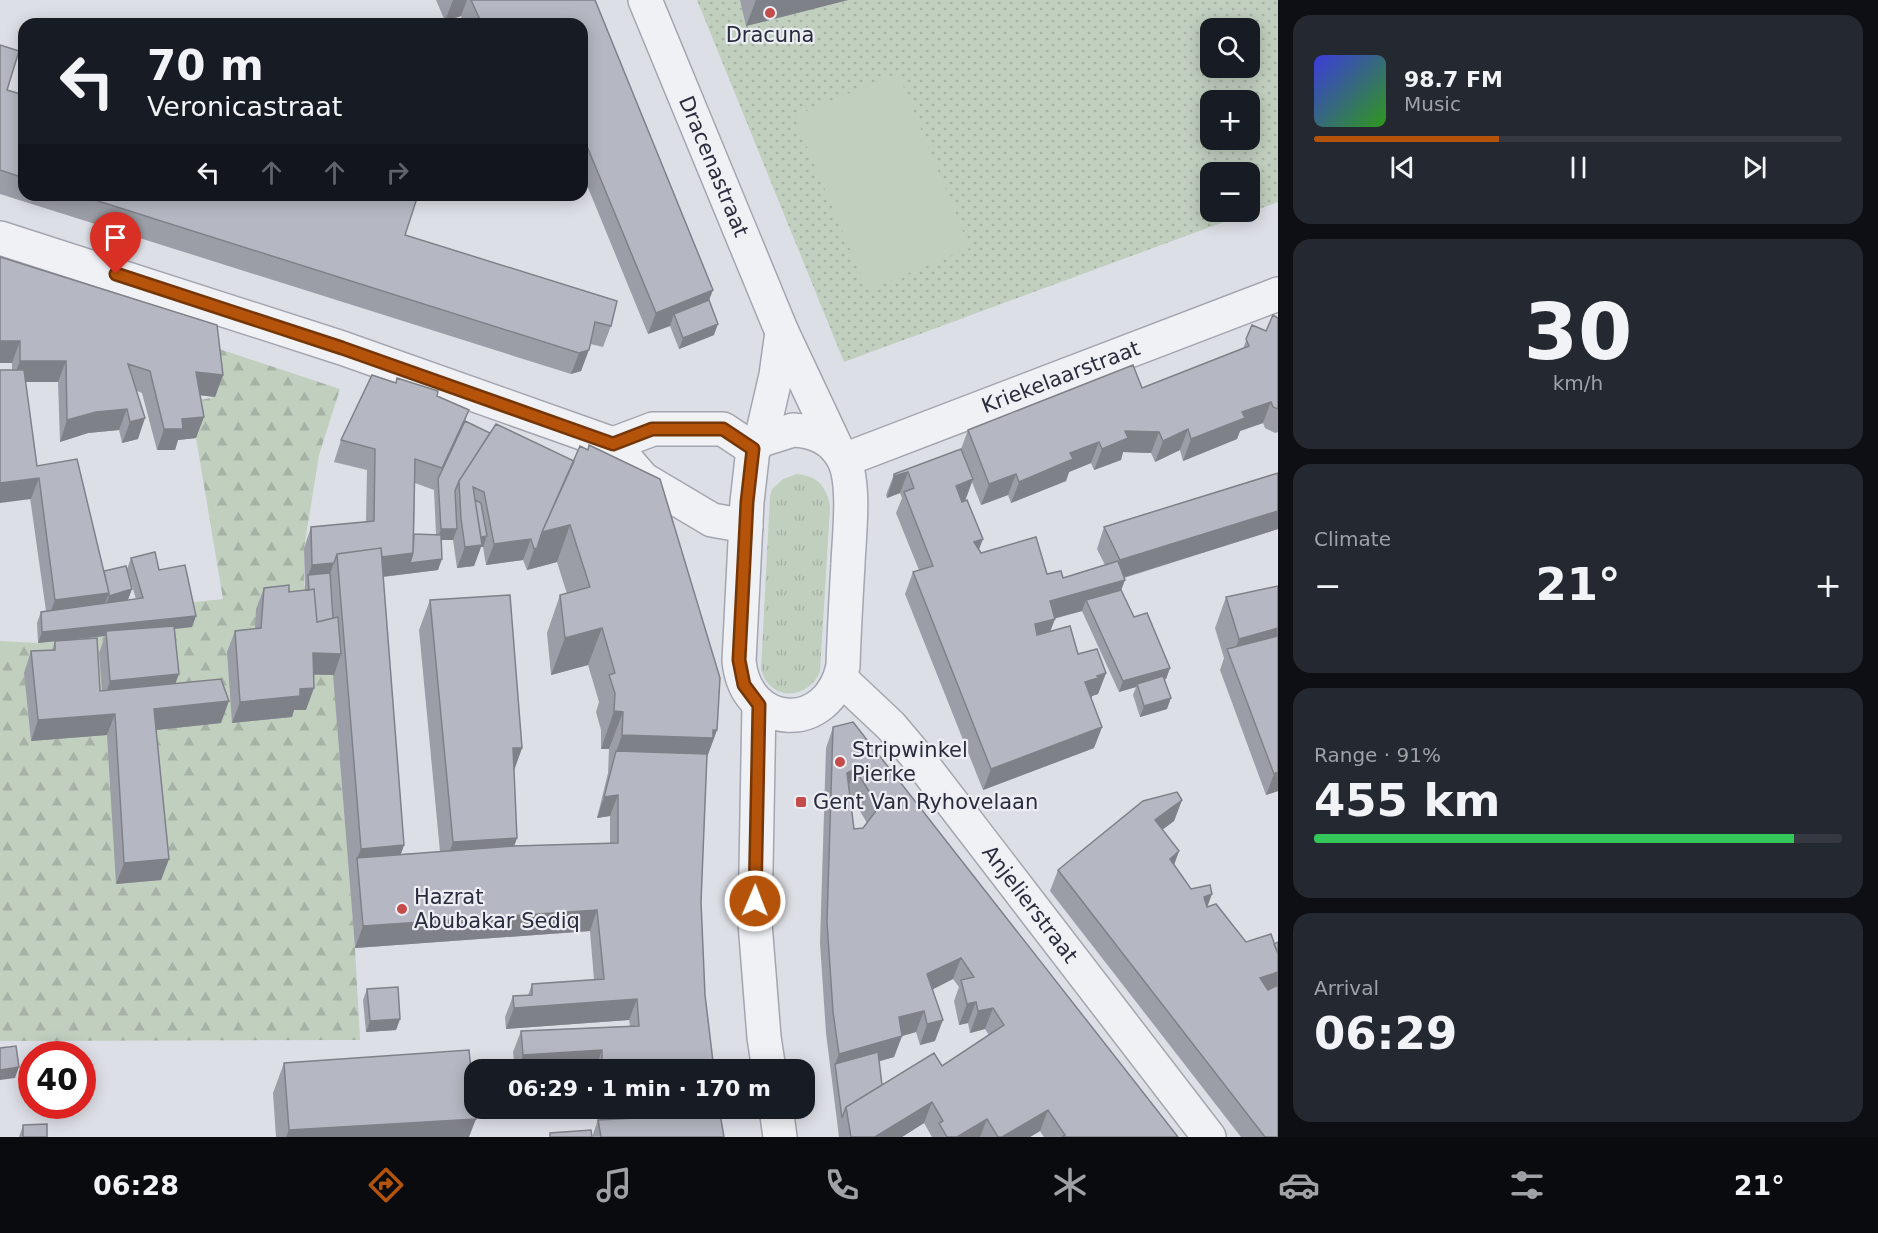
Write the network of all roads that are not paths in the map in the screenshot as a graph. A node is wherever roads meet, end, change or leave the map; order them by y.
1 (645, 0) edge
2 (0, 238) edge
3 (1278, 294) edge
4 (782, 332) junction
5 (613, 444) junction
6 (757, 444) junction
7 (841, 455) junction
8 (746, 526) junction
9 (840, 678) junction
10 (759, 705) junction
11 (767, 1059) edge
12 (778, 1119) edge
13 (780, 1137) edge
14 (1209, 1137) edge

1 - 4 street, Dracenastraat
2 - 5 street
3 - 7 street, Kriekelaarstraat
4 - 6 street
4 - 7 street, Dracenastraat
5 - 6 street
5 - 8 street
6 - 7 street
6 - 8 street
7 - 9 street, Dracenastraat
8 - 10 street
9 - 10 street
9 - 14 street, Anjelierstraat
10 - 11 street
12 - 13 street

